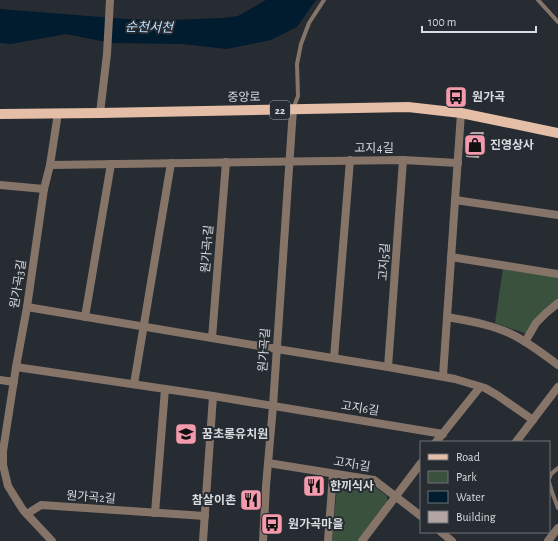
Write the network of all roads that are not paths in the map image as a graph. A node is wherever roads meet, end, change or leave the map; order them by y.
1 (110, 0) edge
2 (324, 0) edge
3 (538, 0) edge
4 (558, 22) edge
5 (293, 109) junction
6 (58, 113) junction
7 (100, 113) junction
8 (461, 113) junction
9 (0, 114) edge
10 (558, 132) edge
11 (350, 160) junction
12 (403, 160) junction
13 (289, 161) junction
14 (226, 162) junction
15 (171, 163) junction
16 (458, 163) junction
17 (111, 164) junction
18 (50, 165) junction
19 (0, 184) edge
20 (44, 189) junction
21 (455, 200) junction
22 (558, 215) edge
23 (451, 257) junction
24 (558, 274) edge
25 (558, 304) edge
26 (27, 307) junction
27 (85, 317) junction
28 (447, 317) junction
29 (143, 326) junction
30 (212, 338) junction
31 (525, 342) junction
32 (276, 349) junction
33 (334, 358) junction
34 (558, 365) edge
35 (388, 366) junction
36 (16, 367) junction
37 (443, 376) junction
38 (0, 380) edge
39 (14, 382) junction
40 (134, 384) junction
41 (480, 387) junction
42 (166, 388) junction
43 (558, 388) edge
44 (213, 396) junction
45 (273, 406) junction
46 (533, 420) junction
47 (443, 434) junction
48 (437, 441) edge
49 (517, 441) edge
50 (268, 463) junction
51 (420, 464) edge
52 (558, 468) edge
53 (333, 474) junction
54 (550, 476) edge
55 (550, 485) edge
56 (396, 496) junction
57 (558, 508) edge
58 (27, 514) junction
59 (156, 514) junction
60 (420, 515) edge
61 (205, 516) junction
62 (558, 528) edge
63 (444, 535) edge
64 (51, 541) edge
65 (203, 541) edge
66 (263, 541) edge
67 (328, 541) edge
68 (362, 541) edge
69 (452, 541) edge
70 (548, 541) edge

1 - 7 street
2 - 5 lane
3 - 4 lane
5 - 7 main road, 중앙로 / 22
5 - 8 main road, 중앙로 / 22
5 - 13 street, 원가곡길
6 - 7 main road, 중앙로 / 22
6 - 9 main road, 중앙로 / 22
6 - 18 street, 원가곡3길
8 - 10 main road, 중앙로 / 22
8 - 16 street
11 - 12 street, 고지4길
11 - 13 street, 고지4길
11 - 33 street
12 - 16 street, 고지4길
12 - 35 street, 고지5길
13 - 14 street
13 - 32 street, 원가곡길
14 - 15 street
14 - 30 street, 원가곡1길
15 - 17 street
15 - 29 street
16 - 21 street
17 - 18 street
17 - 27 street
18 - 20 street, 원가곡3길
19 - 20 street
20 - 26 street, 원가곡3길
21 - 22 street
21 - 23 street
23 - 24 street
23 - 28 street
25 - 31 street
26 - 27 street
26 - 36 street, 원가곡3길
27 - 29 street
28 - 31 street
28 - 37 street
29 - 30 street
29 - 40 street
30 - 32 street
31 - 34 street
32 - 33 street
32 - 45 street, 원가곡길
33 - 35 street
35 - 37 street
36 - 39 street, 원가곡3길
36 - 40 street
37 - 41 street
38 - 39 street
39 - 58 street, 원가곡3길
40 - 42 street
41 - 46 street
41 - 47 street
42 - 44 street
42 - 59 street
43 - 46 street
44 - 45 street
44 - 61 street
45 - 47 street, 고지6길
45 - 50 street, 원가곡길
46 - 49 street
47 - 48 street
50 - 53 street, 고지1길
50 - 66 street, 원가곡길
51 - 56 street
52 - 54 lane
53 - 56 street, 고지1길
53 - 67 street
55 - 57 lane
56 - 60 street, 고지1길
56 - 68 street
58 - 59 street, 원가곡2길
58 - 64 street, 원가곡3길
59 - 61 street, 원가곡2길
61 - 65 street
62 - 70 street
63 - 69 street

